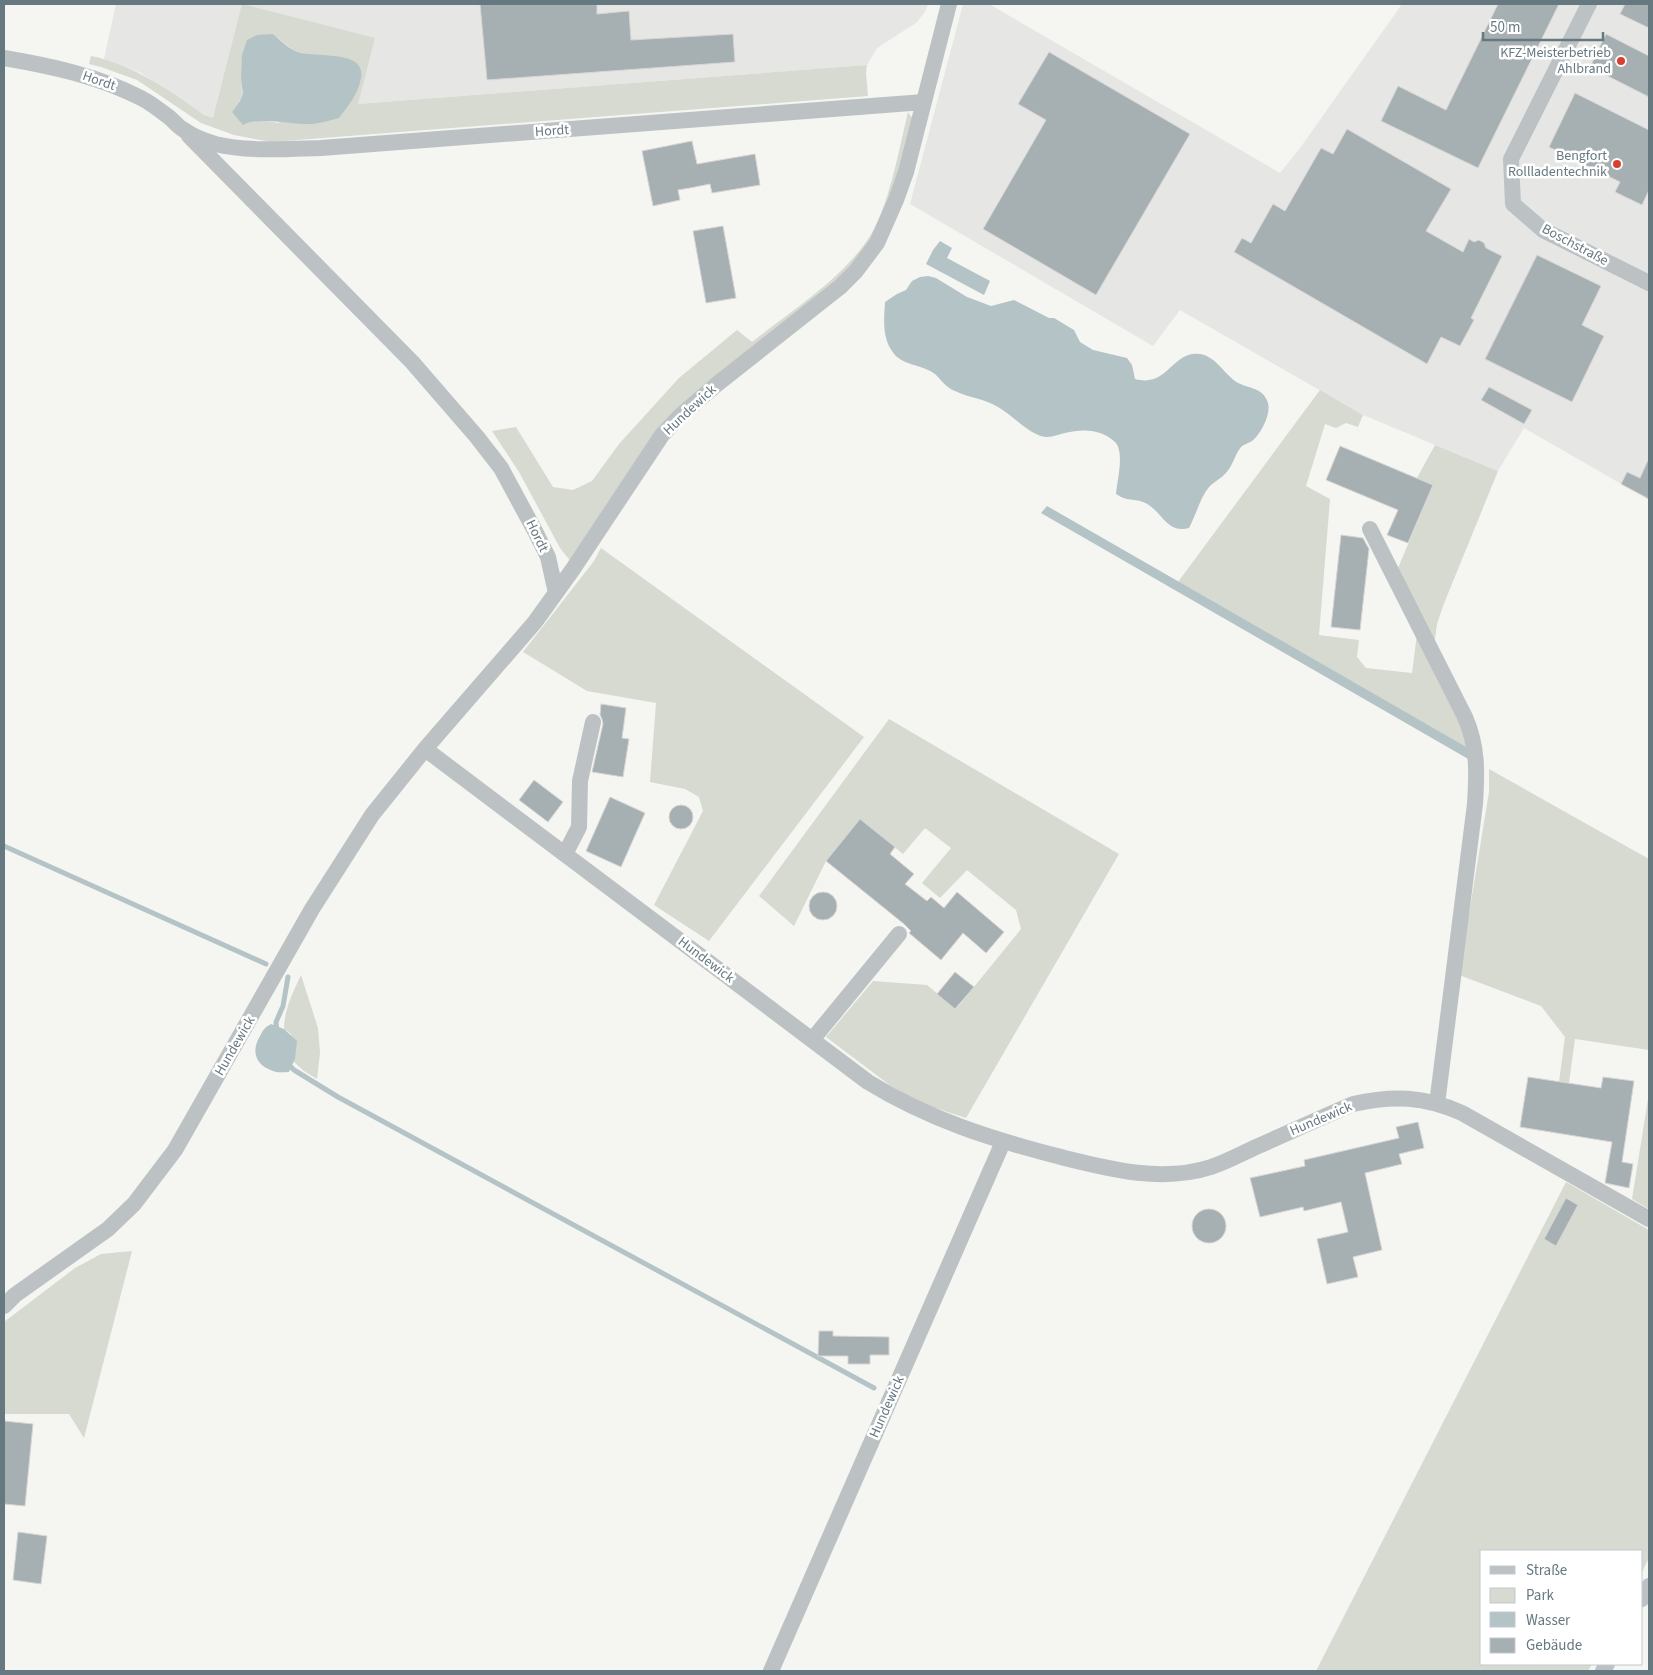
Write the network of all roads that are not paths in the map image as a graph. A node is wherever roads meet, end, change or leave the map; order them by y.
1 (949, 4) edge
2 (1589, 4) edge
3 (4, 58) edge
4 (924, 102) junction
5 (183, 130) junction
6 (1649, 283) edge
7 (1370, 529) dead end
8 (556, 593) junction
9 (593, 722) dead end
10 (426, 749) junction
11 (565, 854) junction
12 (899, 934) dead end
13 (812, 1040) junction
14 (1437, 1104) junction
15 (1003, 1142) junction
16 (1649, 1219) edge
17 (4, 1306) edge
18 (1649, 1586) edge
19 (1643, 1598) edge
20 (771, 1671) edge

1 - 4 street, Hundewick
2 - 6 street, Boschstraße
3 - 5 street, Hordt
4 - 5 street, Hordt
4 - 8 street, Hundewick
5 - 8 street, Hordt
7 - 14 street
8 - 10 street, Hundewick
9 - 11 street
10 - 11 street, Hundewick
10 - 17 street, Hundewick
11 - 13 street, Hundewick
12 - 13 street
13 - 15 street, Hundewick
14 - 15 street, Hundewick
14 - 16 street, Hundewick
15 - 20 street, Hundewick
18 - 19 street

